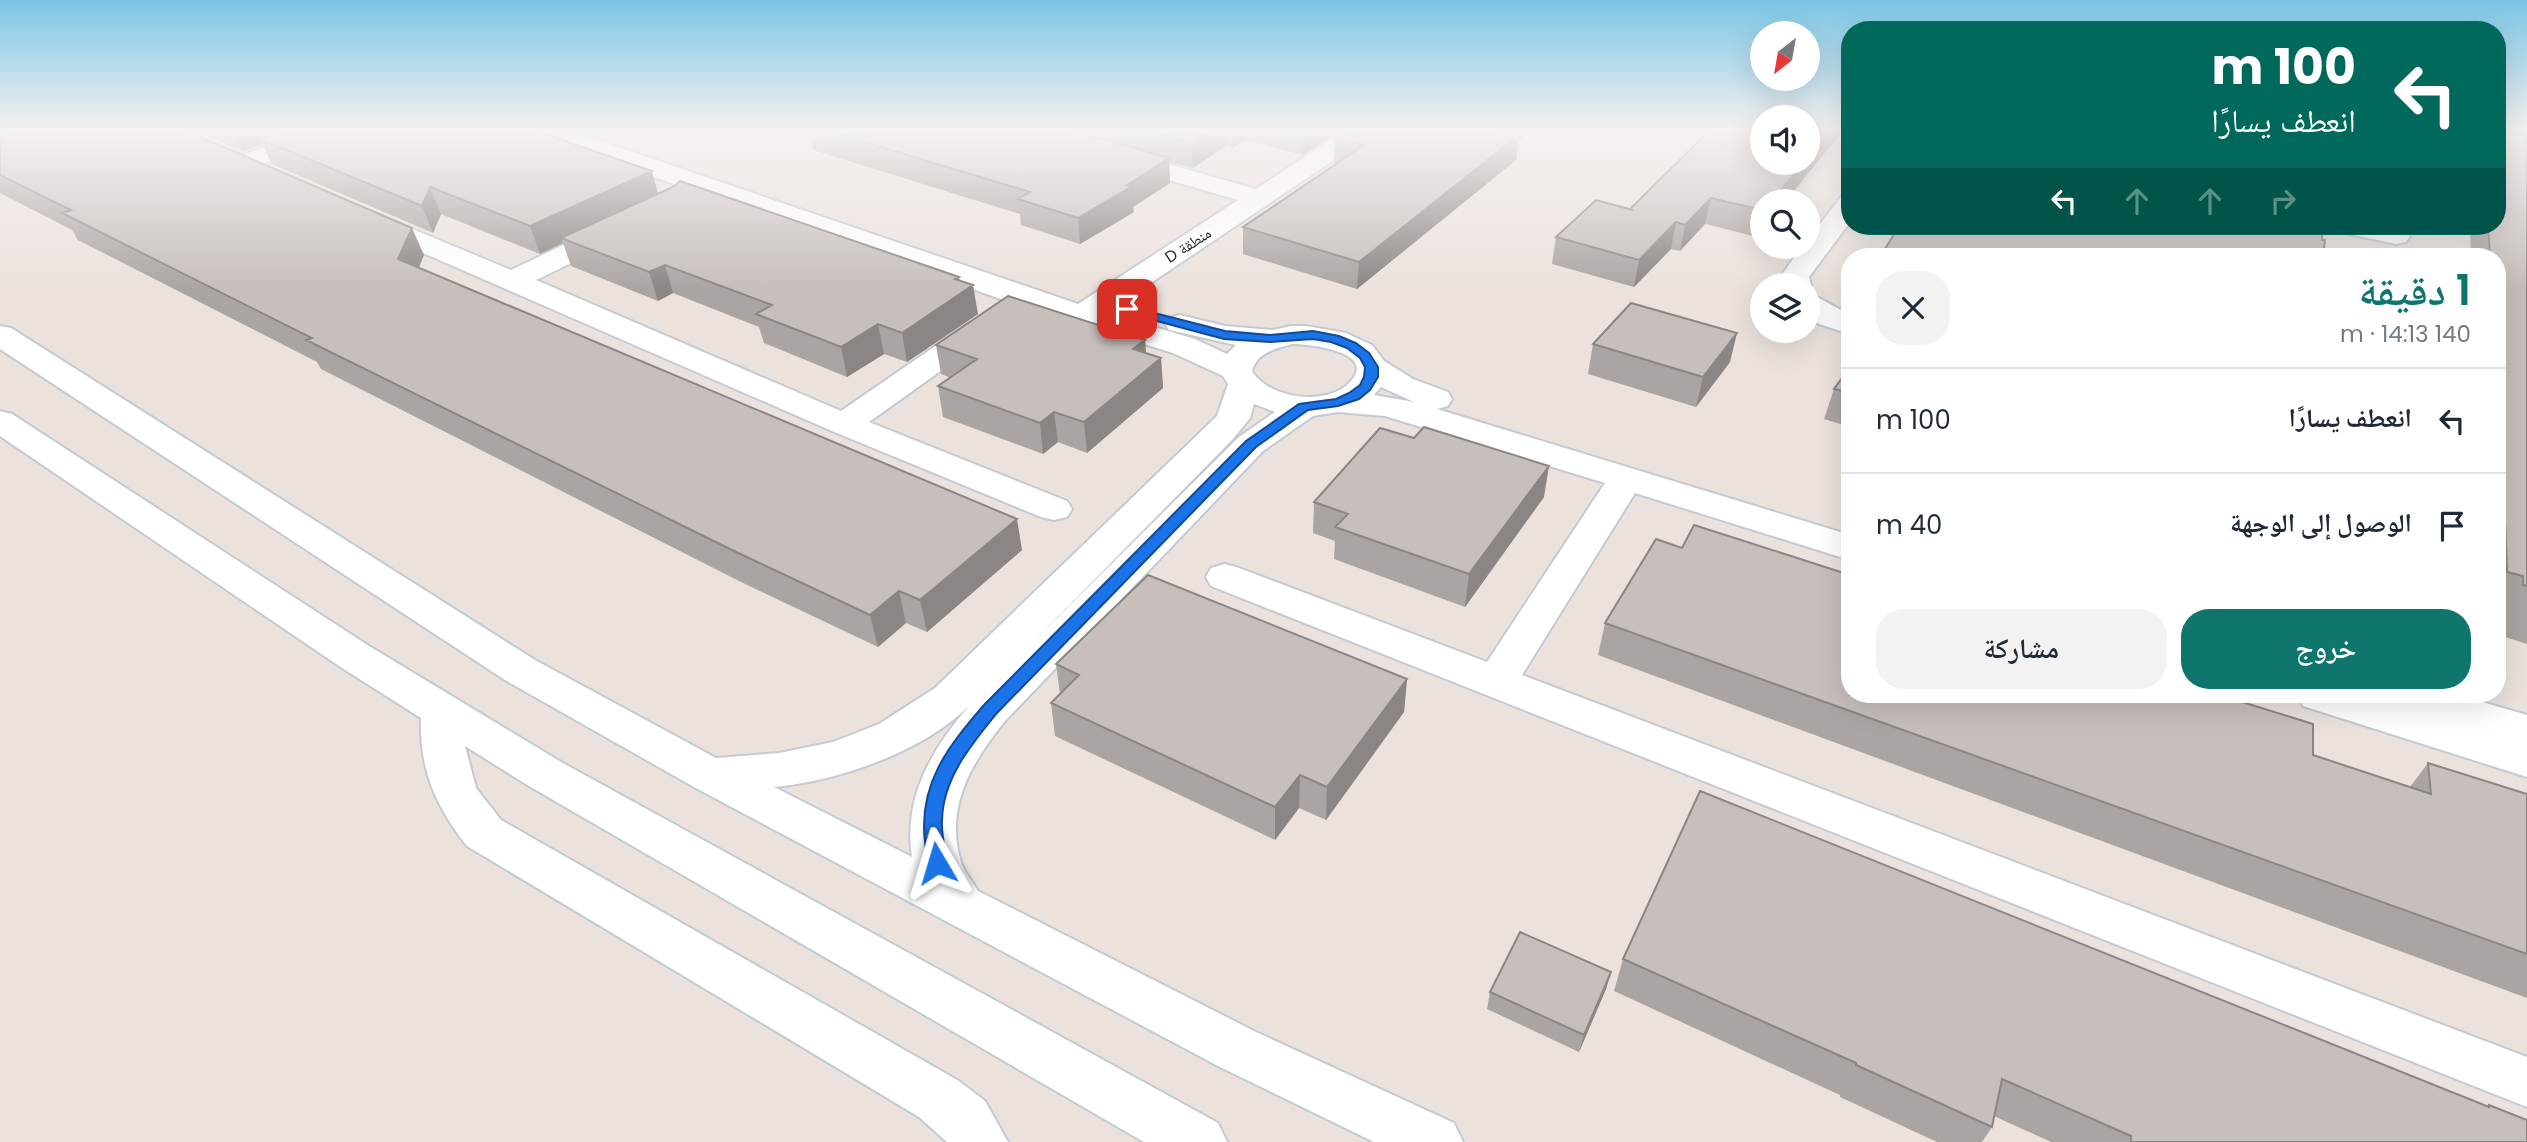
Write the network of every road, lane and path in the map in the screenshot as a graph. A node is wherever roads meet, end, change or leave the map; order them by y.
1 (697, 183) edge
2 (744, 183) edge
3 (1209, 183) edge
4 (1282, 183) edge
5 (1260, 198) junction
6 (345, 208) edge
7 (1841, 216) edge
8 (635, 222) edge
9 (1797, 273) edge
10 (511, 281) junction
11 (1025, 298) junction
12 (1092, 309) junction
13 (1820, 312) edge
14 (1841, 322) edge
15 (0, 335) edge
16 (1270, 339) junction
17 (1371, 367) junction
18 (1240, 378) junction
19 (1321, 405) junction
20 (0, 421) edge
21 (844, 424) junction
22 (1626, 479) junction
23 (1054, 509) dead end
24 (1841, 522) edge
25 (1841, 545) edge
26 (1225, 577) dead end
27 (1496, 682) junction
28 (2367, 703) edge
29 (2434, 703) edge
30 (443, 712) junction
31 (2527, 731) edge
32 (2527, 760) edge
33 (710, 775) junction
34 (960, 904) junction
35 (2527, 1082) edge
36 (979, 1142) edge
37 (1198, 1142) edge
38 (1434, 1142) edge

1 - 11 street
2 - 12 street
3 - 5 street
4 - 5 street, D منطقة
5 - 12 street, D منطقة
6 - 10 street
7 - 9 street
8 - 10 street
10 - 21 street
11 - 12 street
11 - 21 street
12 - 16 street
12 - 18 street
13 - 14 street
15 - 33 street
16 - 17 street
16 - 18 street
17 - 19 street
17 - 24 street
18 - 19 street
18 - 33 street
19 - 22 street
19 - 34 street
20 - 30 street
21 - 23 street
22 - 25 street
22 - 27 street
26 - 27 street
27 - 35 street
28 - 32 street
29 - 31 street
30 - 36 street
30 - 37 street
33 - 34 street
34 - 38 street

